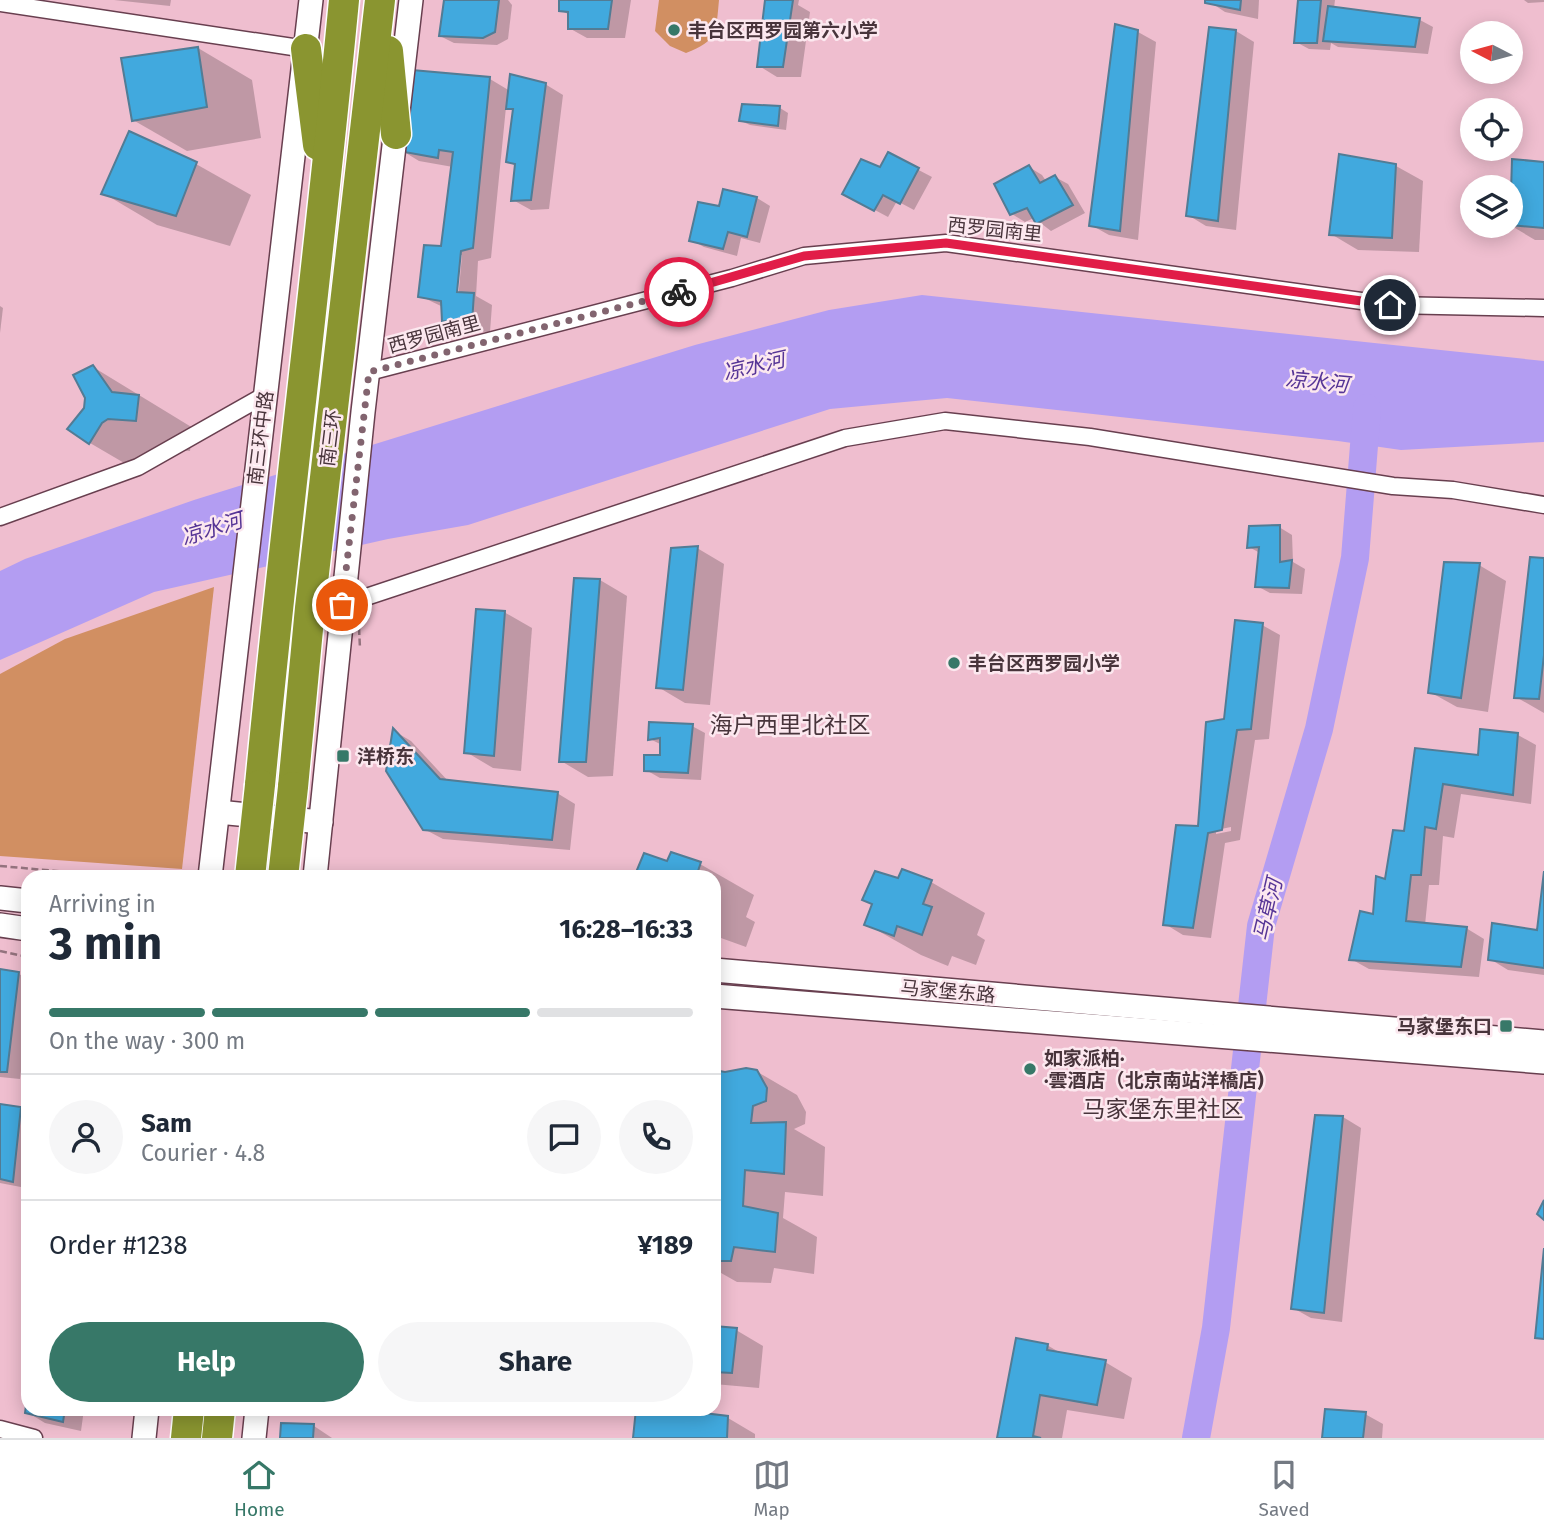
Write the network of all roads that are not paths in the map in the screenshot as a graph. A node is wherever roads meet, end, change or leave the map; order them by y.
1 (311, 0) edge
2 (344, 0) edge
3 (382, 0) edge
4 (411, 0) edge
5 (0, 2) edge
6 (306, 48) junction
7 (396, 134) junction
8 (325, 200) junction
9 (1544, 308) edge
10 (369, 372) junction
11 (265, 395) junction
12 (1544, 505) edge
13 (0, 517) edge
14 (342, 605) junction
15 (218, 812) junction
16 (321, 822) junction
17 (211, 870) edge
18 (251, 870) edge
19 (284, 870) edge
20 (316, 870) edge
21 (0, 898) edge
22 (21, 900) edge
23 (0, 925) edge
24 (21, 928) edge
25 (721, 972) edge
26 (721, 996) edge
27 (1176, 1021) junction
28 (1304, 1031) junction
29 (1544, 1042) edge
30 (1544, 1062) edge
31 (146, 1416) edge
32 (188, 1416) edge
33 (219, 1416) edge
34 (256, 1416) edge
35 (0, 1429) edge
36 (34, 1438) edge
37 (144, 1438) edge
38 (186, 1438) edge
39 (217, 1438) edge
40 (254, 1438) edge

1 - 6 street, 南三环中路
2 - 8 highway, 南三环
3 - 7 highway
3 - 19 highway, 南三环, bridge
4 - 7 street
5 - 6 street
6 - 8 highway
6 - 11 street, 南三环中路
7 - 10 street
8 - 18 highway, 南三环, bridge
9 - 10 street, 西罗园南里
10 - 14 street
11 - 13 street
11 - 15 street, 南三环中路
12 - 14 street
14 - 16 street
15 - 16 street
15 - 17 street, 南三环中路
16 - 20 street
21 - 22 street
23 - 24 street
25 - 27 street, 马家堡东路
26 - 27 street, 马家堡东路
27 - 28 street
28 - 29 street
28 - 30 street
31 - 37 street
32 - 38 highway
33 - 39 highway
34 - 40 street
35 - 36 street

